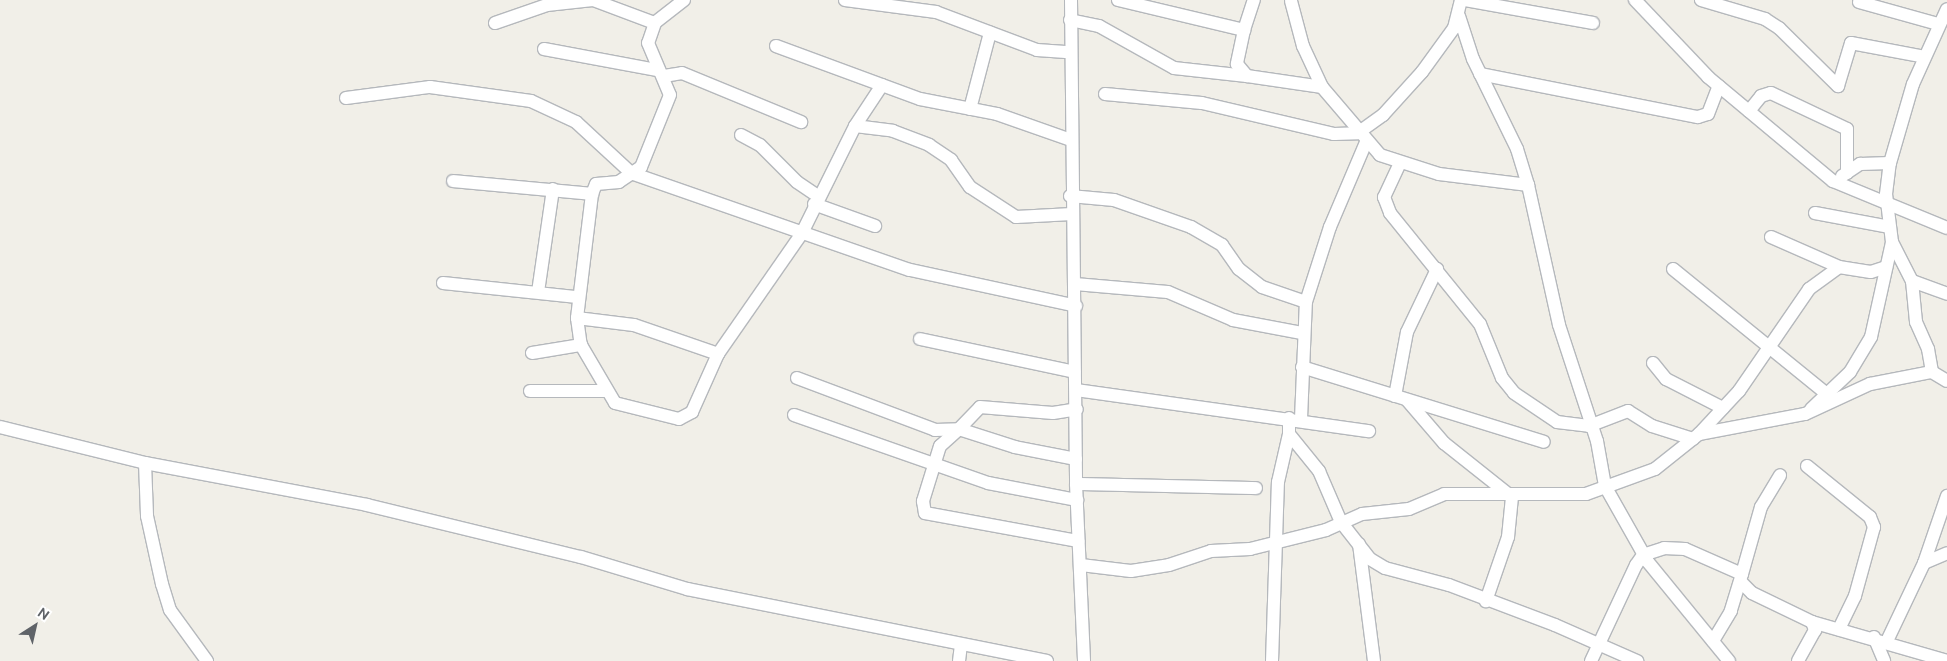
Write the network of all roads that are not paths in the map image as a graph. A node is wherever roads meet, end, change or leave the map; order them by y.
1 (684, 0) edge
2 (844, 0) edge
3 (1071, 0) edge
4 (1118, 0) edge
5 (1254, 0) edge
6 (1290, 0) edge
7 (1463, 0) edge
8 (1635, 0) edge
9 (1701, 0) edge
10 (1859, 2) dead end
11 (1947, 9) edge
12 (1459, 16) junction
13 (1070, 20) junction
14 (495, 23) dead end
15 (655, 23) junction
16 (1593, 23) dead end
17 (1938, 24) junction
18 (1244, 30) junction
19 (990, 33) junction
20 (776, 46) dead end
21 (544, 49) dead end
22 (1069, 52) junction
23 (1925, 58) junction
24 (660, 73) junction
25 (1480, 74) junction
26 (1247, 76) junction
27 (882, 85) junction
28 (1719, 86) junction
29 (1322, 87) junction
30 (1105, 94) dead end
31 (346, 98) dead end
32 (970, 109) junction
33 (1749, 111) junction
34 (802, 122) dead end
35 (855, 126) junction
36 (741, 135) dead end
37 (1362, 138) junction
38 (1071, 140) junction
39 (1400, 163) junction
40 (1890, 163) junction
41 (631, 173) junction
42 (1847, 173) junction
43 (453, 180) dead end
44 (1833, 181) junction
45 (1528, 185) junction
46 (553, 189) junction
47 (592, 194) junction
48 (1070, 196) junction
49 (816, 200) junction
50 (1888, 202) junction
51 (1815, 213) dead end
52 (1072, 214) junction
53 (875, 226) dead end
54 (1890, 227) junction
55 (1947, 228) edge
56 (802, 233) junction
57 (1771, 237) dead end
58 (1892, 242) junction
59 (1839, 267) junction
60 (1886, 267) junction
61 (1673, 268) dead end
62 (1437, 269) junction
63 (1912, 281) junction
64 (443, 283) dead end
65 (1075, 284) junction
66 (538, 292) junction
67 (1947, 294) edge
68 (577, 297) junction
69 (1306, 302) junction
70 (1076, 306) junction
71 (577, 318) junction
72 (1302, 333) junction
73 (920, 339) dead end
74 (581, 345) junction
75 (1769, 348) junction
76 (532, 353) dead end
77 (718, 354) junction
78 (1652, 363) dead end
79 (1302, 367) junction
80 (1075, 372) junction
81 (1932, 372) junction
82 (797, 378) dead end
83 (1947, 381) edge
84 (1076, 390) junction
85 (530, 391) dead end
86 (607, 391) junction
87 (1827, 394) junction
88 (1401, 398) junction
89 (1723, 408) junction
90 (1077, 409) junction
91 (1805, 414) junction
92 (794, 415) dead end
93 (1295, 418) junction
94 (1589, 426) junction
95 (0, 427) edge
96 (958, 429) junction
97 (1369, 431) dead end
98 (1289, 434) junction
99 (1696, 436) junction
100 (1544, 442) dead end
101 (1076, 458) junction
102 (145, 463) junction
103 (934, 463) junction
104 (1807, 466) dead end
105 (1780, 475) dead end
106 (1076, 484) junction
107 (1606, 486) junction
108 (1256, 488) dead end
109 (1947, 496) edge
110 (1512, 497) junction
111 (1077, 500) junction
112 (1341, 522) junction
113 (1078, 541) junction
114 (1275, 541) junction
115 (1359, 544) junction
116 (1947, 552) edge
117 (1643, 555) junction
118 (1924, 563) junction
119 (1081, 565) junction
120 (1742, 579) junction
121 (1486, 600) junction
122 (1812, 622) junction
123 (1839, 629) junction
124 (1874, 637) junction
125 (1713, 640) junction
126 (1887, 641) junction
127 (1596, 643) junction
128 (962, 645) junction
129 (207, 661) edge
130 (959, 661) edge
131 (1047, 661) edge
132 (1084, 661) edge
133 (1272, 661) edge
134 (1374, 661) edge
135 (1591, 661) edge
136 (1637, 661) edge
137 (1729, 661) edge
138 (1798, 661) edge
139 (1884, 661) edge
140 (1947, 661) edge

1 - 15 street
2 - 19 street
3 - 13 street
4 - 18 street
5 - 18 street
6 - 29 street
7 - 12 street
7 - 16 street
8 - 28 street
9 - 23 street
10 - 17 street
11 - 17 street
12 - 25 street
12 - 37 street
13 - 22 street
13 - 26 street
14 - 15 street
15 - 24 street
17 - 23 street
18 - 26 street
19 - 22 street
19 - 32 street
20 - 27 street
21 - 24 street
22 - 38 street
23 - 40 street
24 - 34 street
24 - 41 street
25 - 28 street
25 - 45 street
26 - 29 street
27 - 32 street
27 - 35 street
28 - 33 street
29 - 37 street
30 - 37 street
31 - 41 street
32 - 38 street
33 - 42 street
33 - 44 street
35 - 49 street
35 - 52 street
36 - 49 street
37 - 39 street
37 - 69 street
38 - 48 street
39 - 45 street
39 - 62 street
40 - 42 street
40 - 50 street
41 - 47 street
41 - 56 street
42 - 44 street
43 - 46 street
44 - 50 street
45 - 94 street
46 - 47 street
46 - 66 street
47 - 68 street
48 - 52 street
48 - 69 street
49 - 53 street
49 - 56 street
50 - 54 street
50 - 55 street
51 - 54 street
52 - 65 street
54 - 58 street
56 - 70 street
56 - 77 street
57 - 59 street
58 - 60 street
58 - 63 street
59 - 60 street
59 - 75 street
60 - 87 street
61 - 75 street
62 - 88 street
62 - 94 street
63 - 67 street
63 - 81 street
64 - 66 street
65 - 70 street
65 - 72 street
66 - 68 street
68 - 71 street
69 - 72 street
70 - 80 street
71 - 74 street
71 - 77 street
72 - 79 street
73 - 80 street
74 - 76 street
74 - 86 street
75 - 87 street
75 - 89 street
77 - 86 street
78 - 89 street
79 - 88 street
79 - 93 street
80 - 84 street
81 - 83 street
81 - 91 street
82 - 96 street
84 - 90 street
84 - 93 street
85 - 86 street
87 - 91 street
88 - 100 street
88 - 110 street
89 - 99 street
90 - 96 street
90 - 101 street
91 - 99 street
92 - 103 street
93 - 97 street
93 - 98 street
94 - 99 street
94 - 107 street
95 - 102 street
96 - 101 street
96 - 103 street
98 - 112 street
98 - 114 street
99 - 107 street
101 - 106 street
102 - 128 street
102 - 129 street
103 - 111 street
103 - 113 street
104 - 123 street
105 - 120 street
106 - 108 street
106 - 111 street
107 - 110 street
107 - 117 street
109 - 118 street
110 - 112 street
110 - 121 street
111 - 113 street
112 - 114 street
112 - 115 street
113 - 119 street
114 - 119 street
114 - 133 street
115 - 121 street
115 - 134 street
116 - 118 street
117 - 120 street
117 - 125 street
117 - 127 street
118 - 126 street
119 - 132 street
120 - 122 street
120 - 125 street
121 - 127 street
122 - 123 street
122 - 138 street
123 - 124 street
124 - 126 street
124 - 139 street
125 - 137 street
126 - 140 street
127 - 135 street
127 - 136 street
128 - 130 street
128 - 131 street

